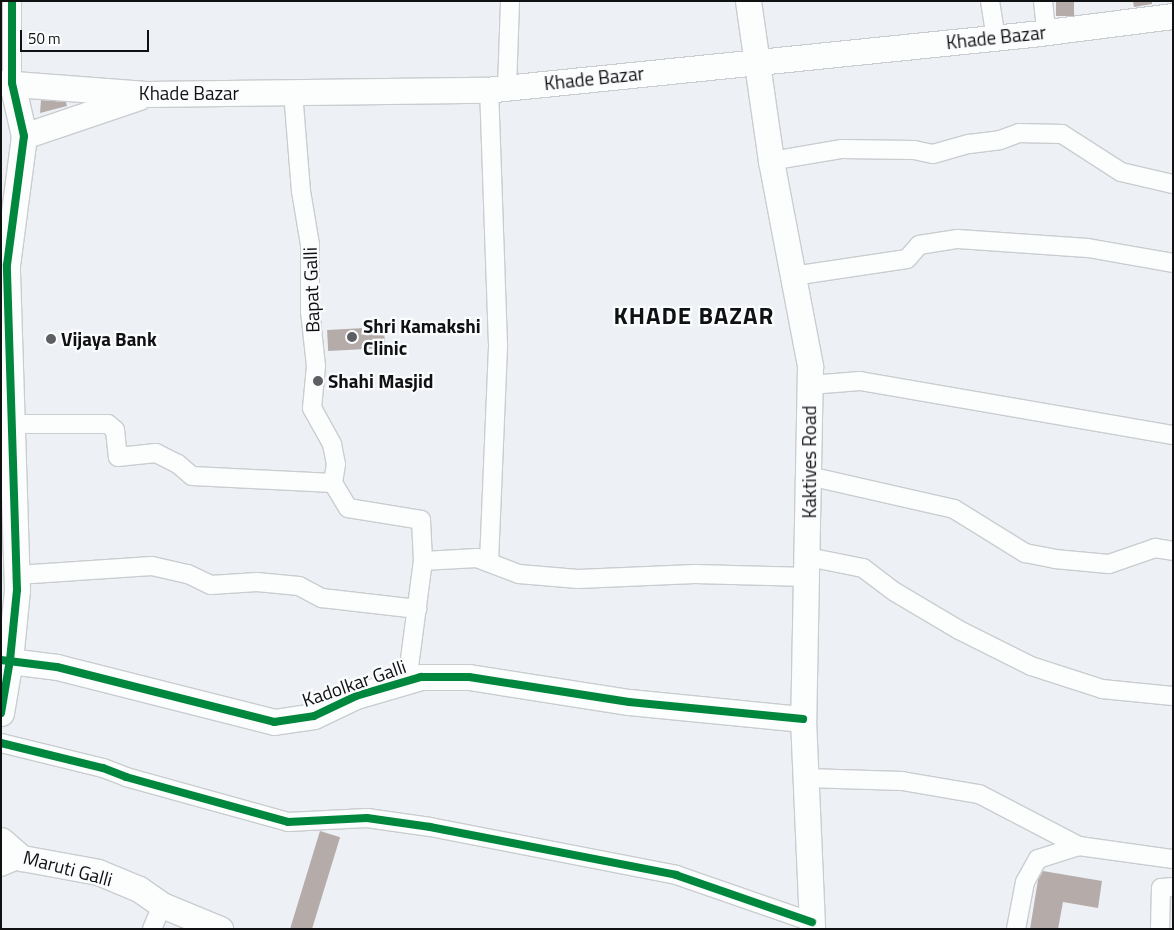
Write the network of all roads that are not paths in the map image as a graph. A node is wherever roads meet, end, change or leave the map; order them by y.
1 (12, 1) edge
2 (510, 1) edge
3 (748, 1) edge
4 (990, 1) edge
5 (1043, 1) edge
6 (1173, 16) edge
7 (1046, 32) junction
8 (996, 37) junction
9 (758, 60) junction
10 (7, 83) edge
11 (498, 89) junction
12 (293, 92) junction
13 (146, 94) junction
14 (24, 136) junction
15 (771, 161) junction
16 (1173, 184) edge
17 (1173, 263) edge
18 (793, 276) junction
19 (810, 385) junction
20 (6, 388) edge
21 (12, 424) junction
22 (1173, 435) edge
23 (809, 476) junction
24 (333, 483) junction
25 (1173, 551) edge
26 (423, 561) junction
27 (489, 562) junction
28 (808, 567) junction
29 (17, 575) junction
30 (417, 609) junction
31 (6, 660) edge
32 (406, 682) junction
33 (1173, 696) edge
34 (1, 714) edge
35 (803, 719) junction
36 (1, 743) edge
37 (806, 778) junction
38 (1, 840) edge
39 (1079, 846) junction
40 (1173, 859) edge
41 (12, 863) edge
42 (1173, 887) edge
43 (162, 905) junction
44 (812, 926) edge
45 (152, 929) edge
46 (220, 929) edge
47 (1016, 929) edge
48 (1160, 929) edge

1 - 10 street
2 - 11 street
3 - 9 main road, Kaktives Road
4 - 8 street
5 - 7 street
6 - 7 main road, Khade Bazar
7 - 8 main road, Khade Bazar
8 - 9 main road, Khade Bazar
9 - 11 main road, Khade Bazar
9 - 15 main road, Kaktives Road
10 - 13 main road, Khade Bazar
10 - 14 main road
11 - 12 main road, Khade Bazar
11 - 27 street
12 - 13 main road, Khade Bazar
12 - 24 street, Bapat Galli
13 - 14 main road
14 - 20 main road
15 - 16 street
15 - 18 main road, Kaktives Road
17 - 18 street
18 - 19 main road, Kaktives Road
19 - 22 street
19 - 23 main road, Kaktives Road
20 - 21 main road
21 - 24 street
21 - 29 main road
23 - 25 street
23 - 28 main road, Kaktives Road
24 - 26 street
26 - 27 street
26 - 30 street
27 - 28 street
28 - 33 street
28 - 35 main road, Kaktives Road
29 - 30 street
29 - 31 main road
30 - 32 street
31 - 32 main road, Kadolkar Galli
31 - 34 main road
32 - 35 main road, Kadolkar Galli
35 - 37 main road, Kaktives Road
36 - 44 street
37 - 39 street
37 - 44 main road, Kaktives Road
38 - 41 main road, Maruti Galli
39 - 40 street
39 - 47 street
41 - 43 main road, Maruti Galli
42 - 48 street
43 - 45 street
43 - 46 main road, Maruti Galli

